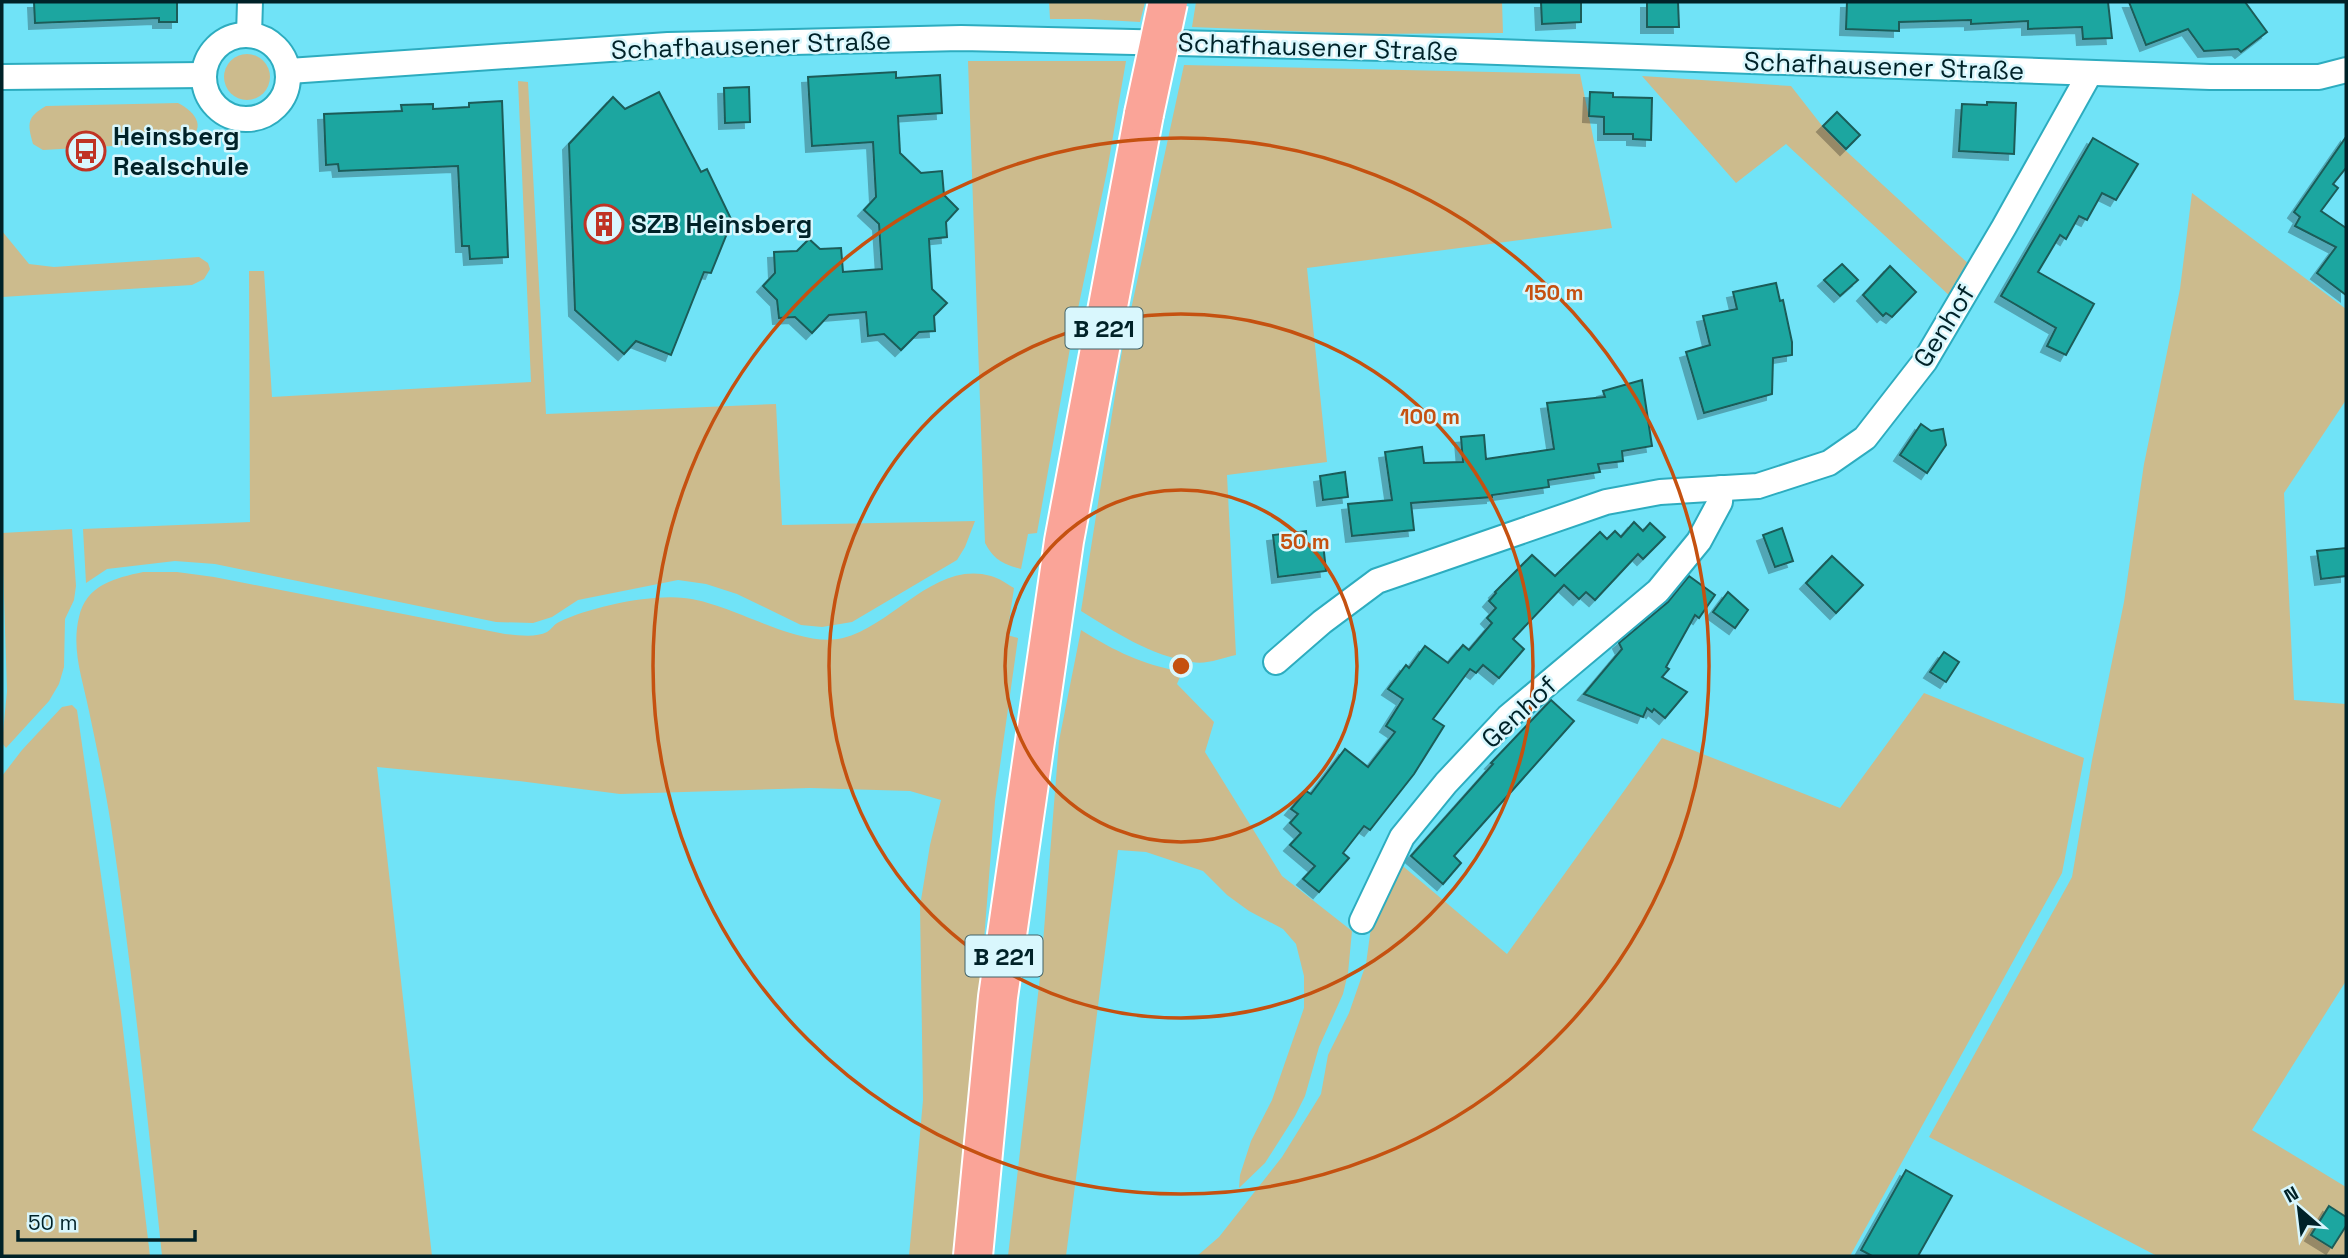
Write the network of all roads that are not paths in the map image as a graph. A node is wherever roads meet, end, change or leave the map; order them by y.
1 (250, 2) edge
2 (1168, 2) edge
3 (249, 34) junction
4 (2346, 70) edge
5 (289, 71) junction
6 (2090, 73) junction
7 (204, 75) junction
8 (2, 77) edge
9 (1721, 488) junction
10 (1276, 662) dead end
11 (1362, 920) dead end
12 (973, 1256) edge

1 - 3 street
2 - 12 main road, B 221, bridge
3 - 5 street
3 - 7 street
4 - 6 street, Schafhausener Straße
5 - 6 street, Schafhausener Straße
5 - 7 street
6 - 9 street, Genhof
7 - 8 street
9 - 10 street, Genhof
9 - 11 street, Genhof

